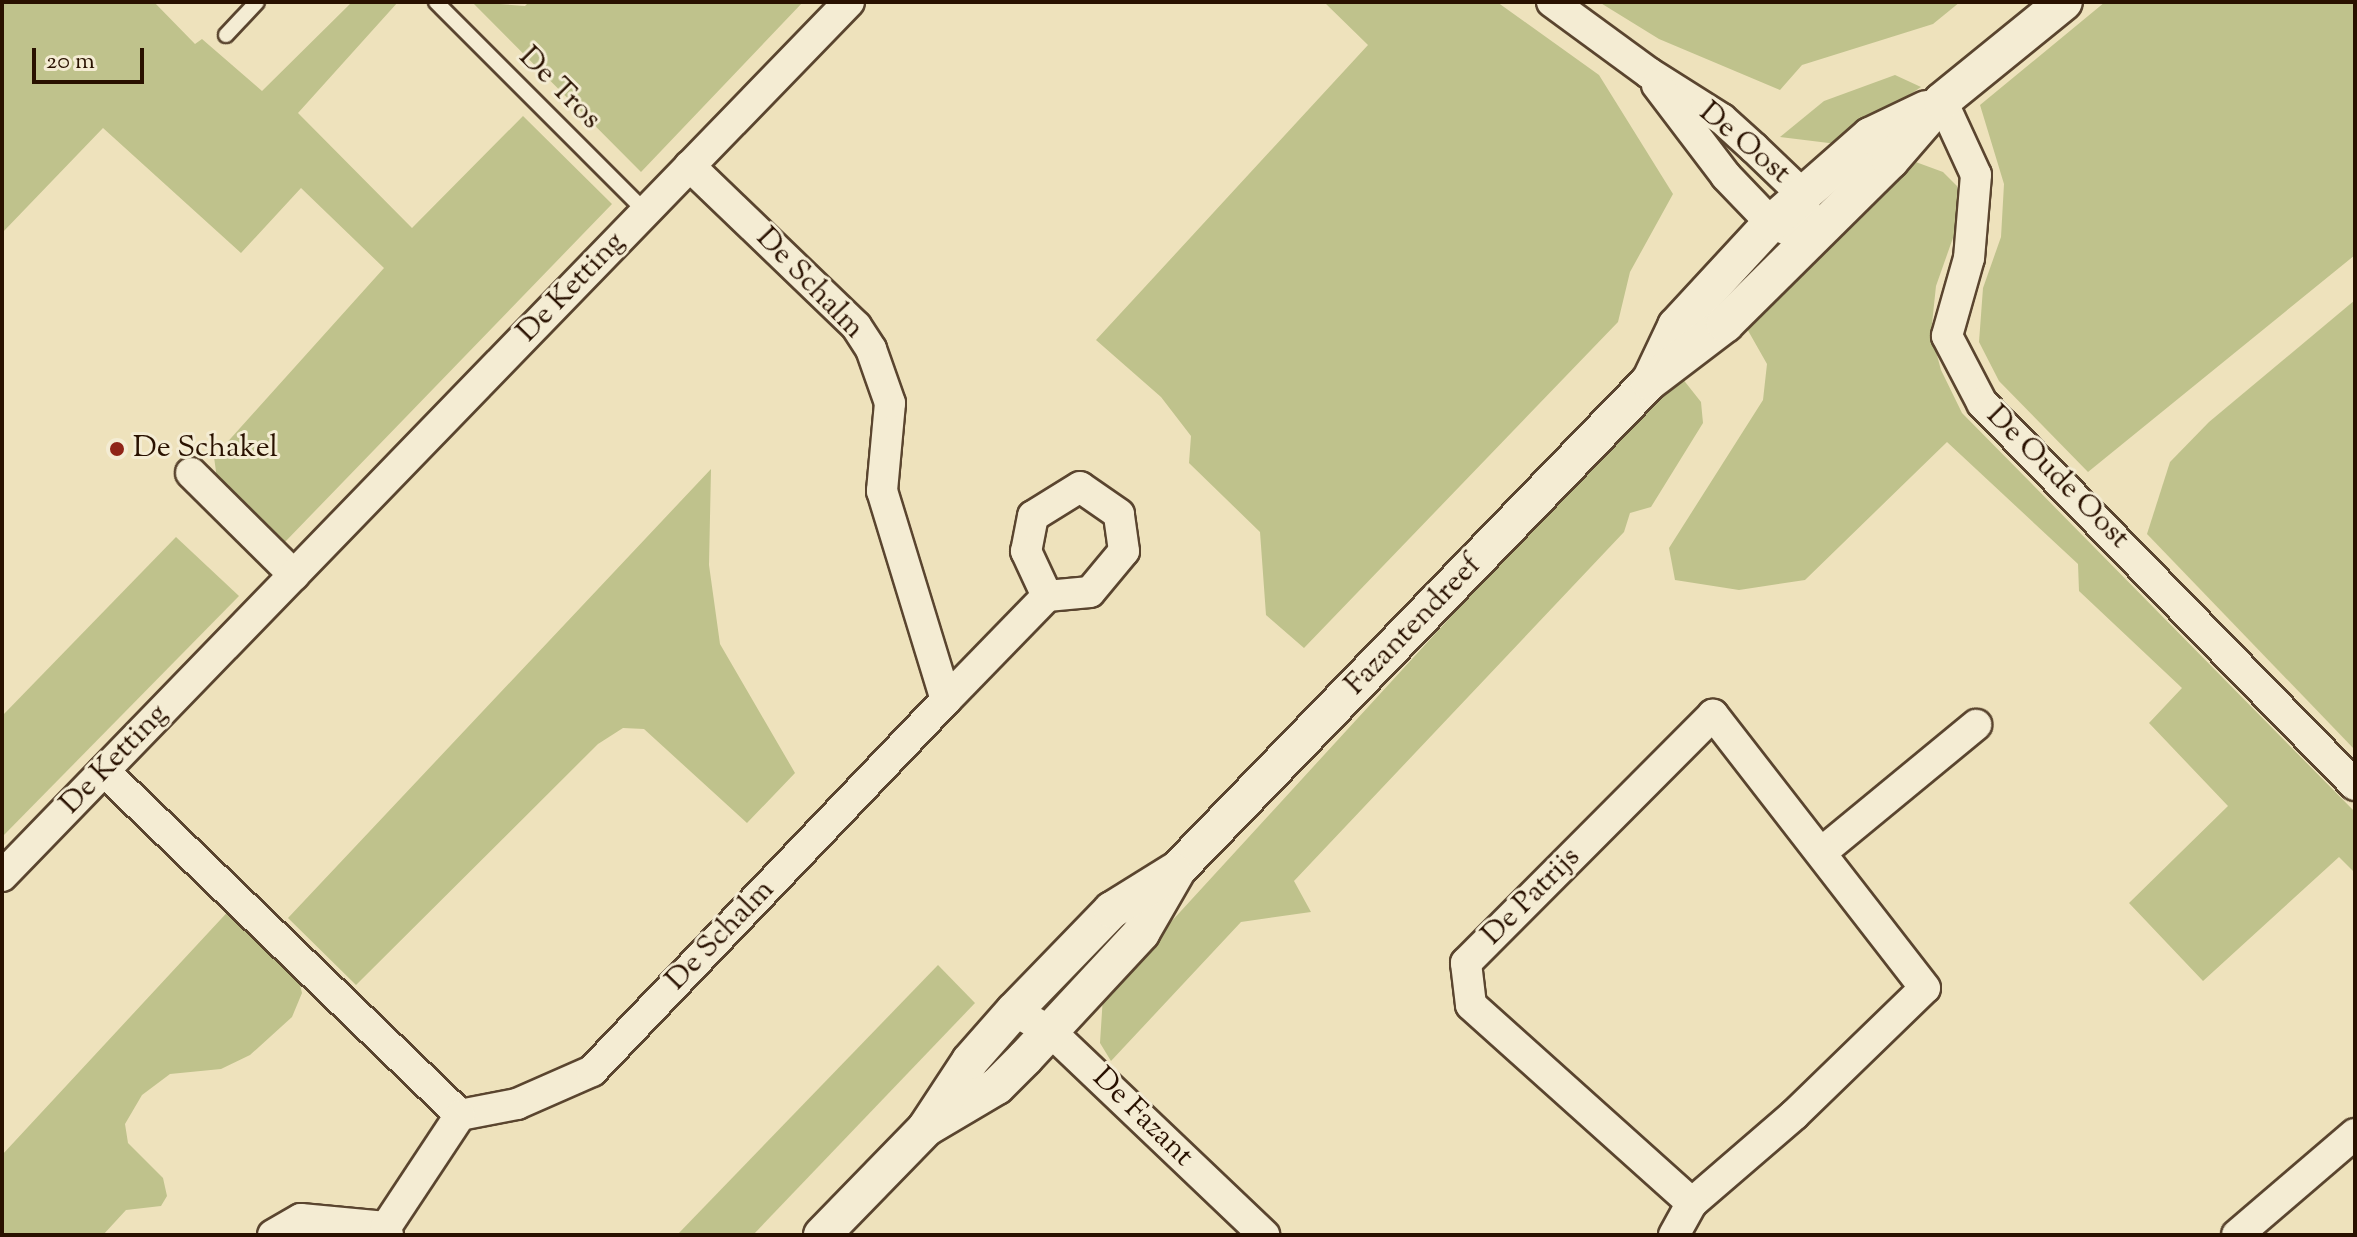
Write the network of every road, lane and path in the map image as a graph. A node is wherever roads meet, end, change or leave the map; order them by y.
1 (257, 2) edge
2 (436, 2) edge
3 (849, 2) edge
4 (1552, 2) edge
5 (2064, 2) edge
6 (226, 35) dead end
7 (1649, 73) junction
8 (1942, 101) junction
9 (690, 166) junction
10 (1802, 194) junction
11 (646, 212) junction
12 (1771, 223) junction
13 (1811, 239) junction
14 (1649, 382) junction
15 (191, 473) dead end
16 (294, 575) junction
17 (1047, 596) dead end
18 (946, 700) junction
19 (1976, 725) dead end
20 (104, 771) junction
21 (2355, 785) edge
22 (1822, 852) junction
23 (1178, 869) junction
24 (2, 876) edge
25 (1014, 1011) junction
26 (1050, 1031) junction
27 (460, 1115) junction
28 (926, 1128) junction
29 (2355, 1134) edge
30 (1692, 1203) junction
31 (387, 1231) edge
32 (273, 1235) edge
33 (822, 1235) edge
34 (1264, 1235) edge
35 (1674, 1235) edge
36 (2237, 1235) edge

1 - 6 lane
2 - 11 lane, De Tros
3 - 9 street, De Ketting
4 - 7 street, De Oost
5 - 8 street, Fazantendreef
7 - 10 street, De Oost
7 - 12 street, De Oost
8 - 10 street, Fazantendreef
8 - 13 street, Fazantendreef
8 - 21 street, De Oude Oost
9 - 11 street, De Ketting
9 - 18 street, De Schalm
10 - 12 street, Fazantendreef
10 - 13 street, De Oost
11 - 16 street, De Ketting
12 - 13 street, De Oost
12 - 14 street, Fazantendreef
13 - 14 street, Fazantendreef
14 - 23 street, Fazantendreef
15 - 16 street
16 - 20 street, De Ketting
17 - 18 street, De Schalm
18 - 27 street, De Schalm
19 - 22 street
20 - 24 street, De Ketting
20 - 27 street
22 - 30 street, De Patrijs
22 - 30 street, De Patrijs
23 - 25 street, Fazantendreef
23 - 26 street, Fazantendreef
25 - 26 street, De Fazant
25 - 28 street, Fazantendreef
26 - 28 street, Fazantendreef
26 - 34 street, De Fazant
27 - 31 street
28 - 33 street, Fazantendreef
29 - 36 street
30 - 35 street, De Patrijs
31 - 32 street

